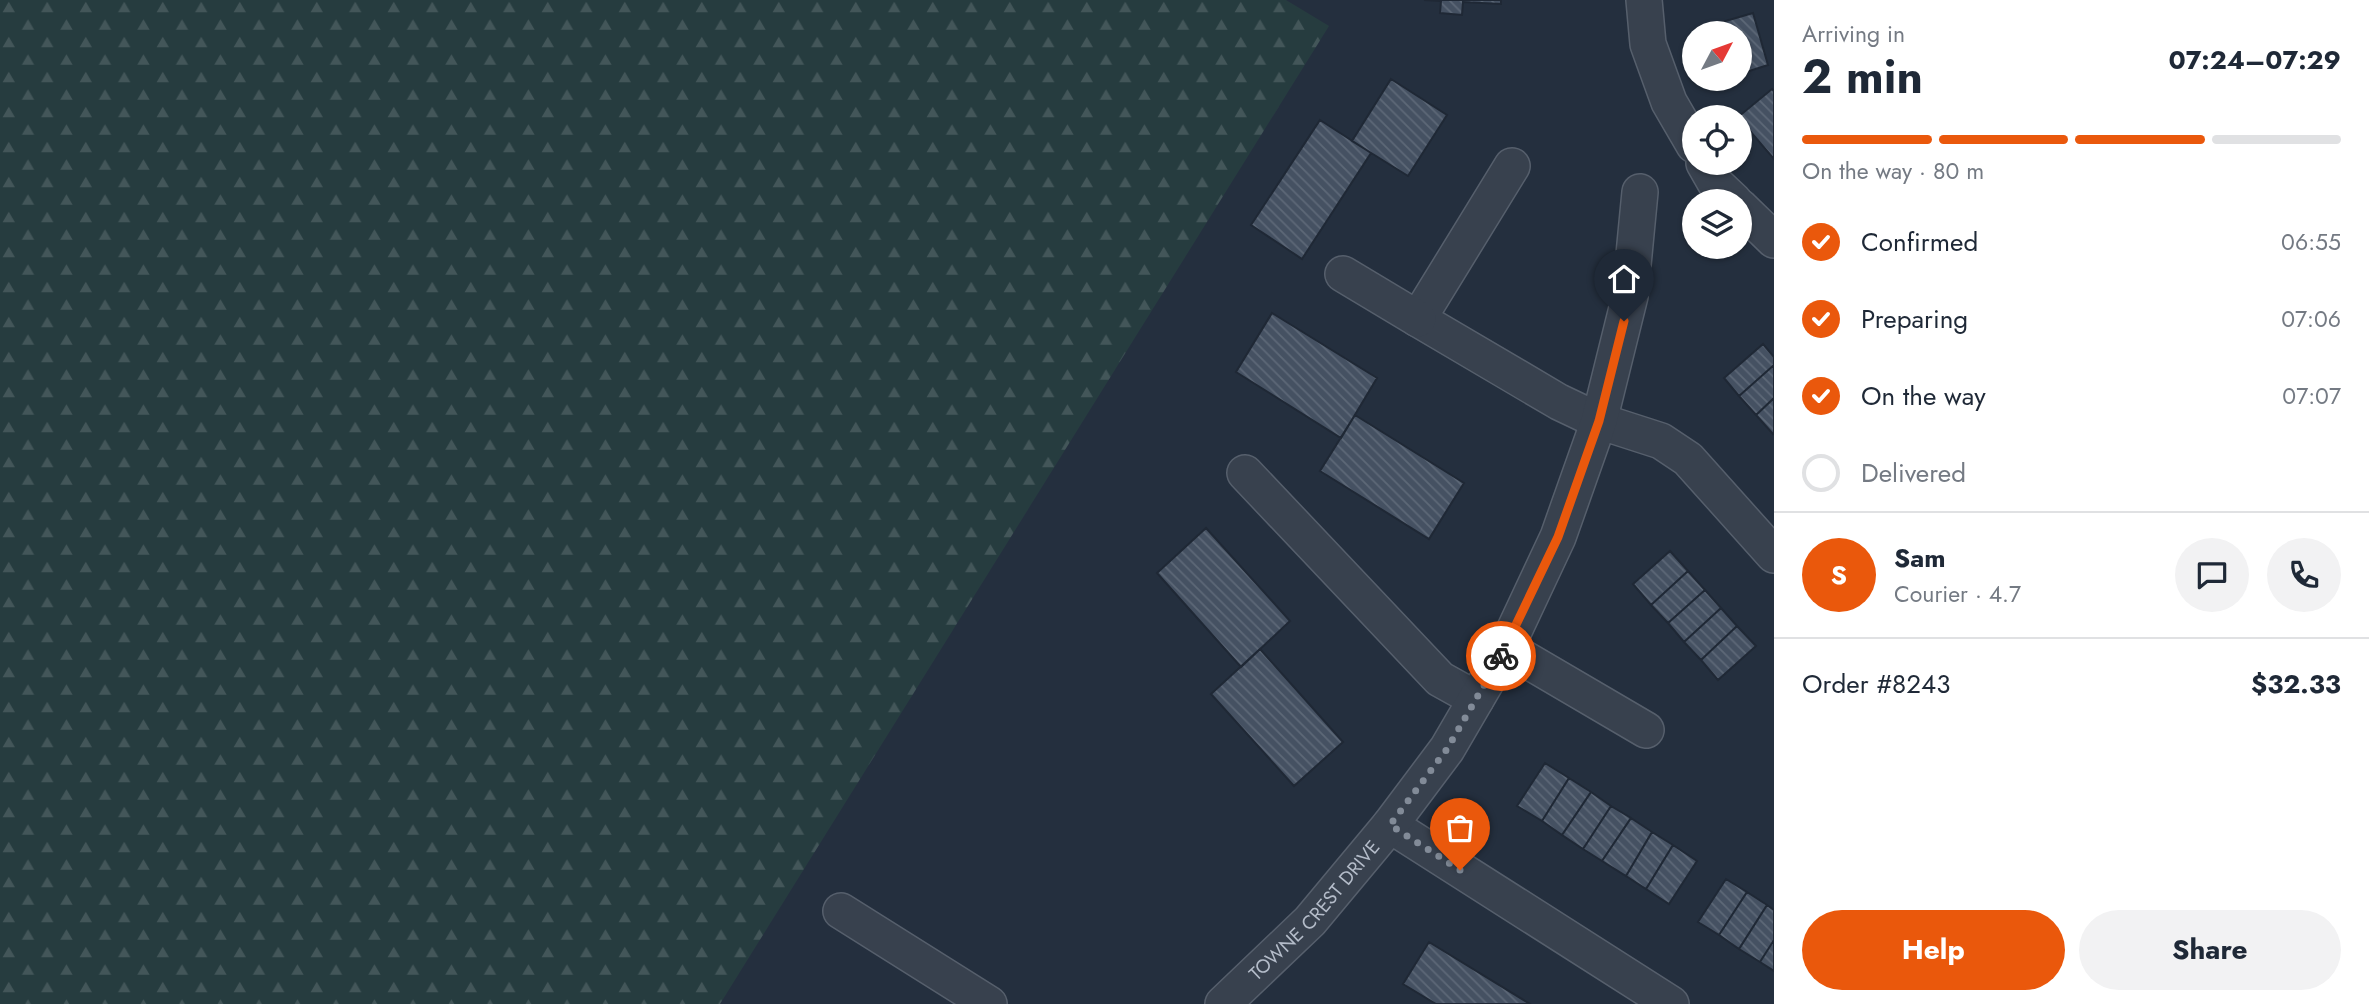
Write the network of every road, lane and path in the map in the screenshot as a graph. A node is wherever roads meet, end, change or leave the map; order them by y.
1 (1644, 0) edge
2 (1682, 124) edge
3 (1512, 166) dead end
4 (1711, 175) edge
5 (1721, 189) edge
6 (1640, 192) dead end
7 (1752, 219) edge
8 (1774, 240) edge
9 (1343, 274) dead end
10 (1418, 319) junction
11 (1599, 421) junction
12 (1245, 473) dead end
13 (1774, 555) edge
14 (1506, 648) junction
15 (1476, 699) junction
16 (1646, 730) dead end
17 (1390, 825) junction
18 (841, 911) dead end
19 (989, 1004) edge
20 (1223, 1004) edge
21 (1671, 1004) edge

1 - 2 street
3 - 10 street
4 - 5 street
6 - 11 street, TOWNE CREST DRIVE
7 - 8 street
9 - 10 street
10 - 11 street
11 - 13 street
11 - 14 street, TOWNE CREST DRIVE
12 - 15 street
14 - 15 street, TOWNE CREST DRIVE
14 - 16 street
15 - 17 street, TOWNE CREST DRIVE
17 - 20 street, TOWNE CREST DRIVE
17 - 21 street
18 - 19 street

